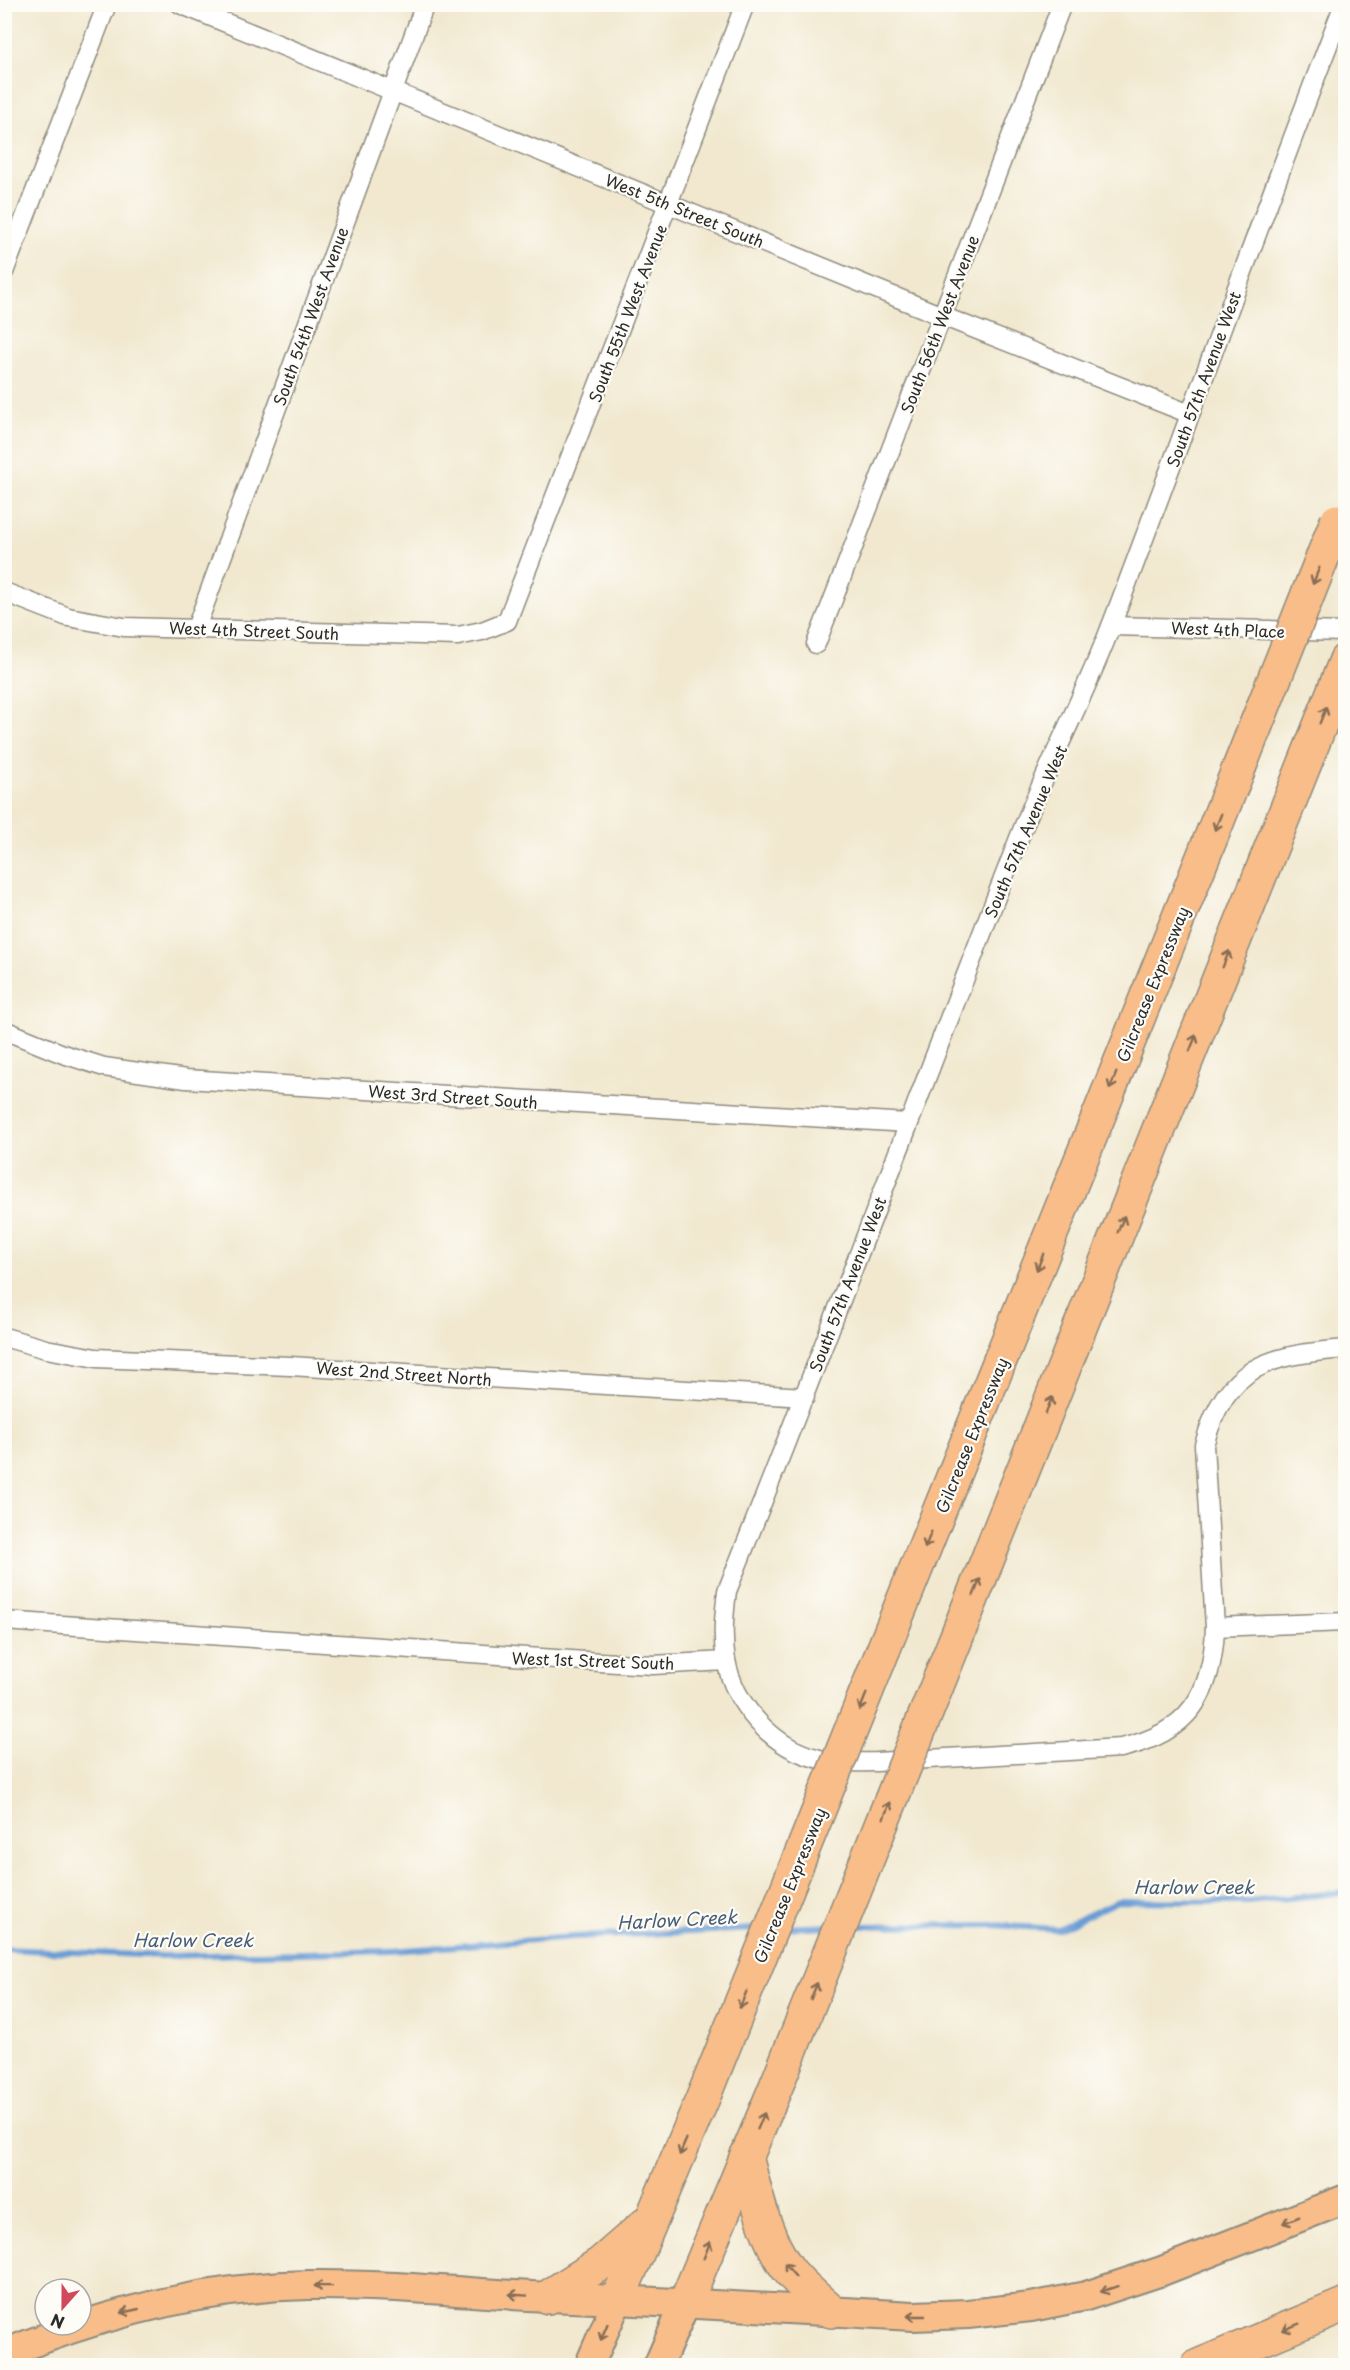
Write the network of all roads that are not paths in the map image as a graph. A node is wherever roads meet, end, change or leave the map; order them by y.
1 (107, 4) edge
2 (180, 4) edge
3 (425, 4) edge
4 (745, 4) edge
5 (1062, 4) edge
6 (1344, 4) edge
7 (392, 91) junction
8 (670, 203) junction
9 (4, 272) edge
10 (942, 316) junction
11 (1190, 414) junction
12 (1341, 511) edge
13 (4, 592) edge
14 (507, 621) joint
15 (1111, 626) junction
16 (196, 628) junction
17 (1346, 632) edge
18 (816, 644) dead end
19 (1346, 660) edge
20 (4, 1030) edge
21 (908, 1123) junction
22 (4, 1337) edge
23 (1346, 1349) edge
24 (805, 1397) junction
25 (4, 1621) edge
26 (1346, 1622) edge
27 (1215, 1627) junction
28 (726, 1661) junction
29 (746, 2157) junction
30 (1346, 2199) edge
31 (652, 2219) junction
32 (548, 2297) junction
33 (618, 2299) junction
34 (685, 2304) junction
35 (1346, 2304) edge
36 (831, 2311) junction
37 (4, 2354) edge
38 (589, 2366) edge
39 (658, 2366) edge
40 (1198, 2366) edge

1 - 9 street
2 - 7 street, West 5th Street South
3 - 7 street, South 54th West Avenue
4 - 8 street, South 55th West Avenue
5 - 10 street, South 56th West Avenue
6 - 11 street, South 57th Avenue West
7 - 8 street, West 5th Street South
7 - 16 street, South 54th West Avenue
8 - 10 street, West 5th Street South
8 - 14 street, South 55th West Avenue
10 - 11 street, West 5th Street South
10 - 18 street, South 56th West Avenue
11 - 15 street, South 57th Avenue West
12 -> 31 highway, Gilcrease Expressway, bridge
13 - 16 street, West 4th Street South
14 - 16 street, West 4th Street South
15 - 17 street, West 4th Place
15 - 21 street, South 57th Avenue West
29 -> 19 highway, bridge
20 - 21 street, West 3rd Street South
21 - 24 street, South 57th Avenue West
22 - 24 street, West 2nd Street North
23 - 27 street
24 - 28 street, South 57th Avenue West
25 - 28 street, West 1st Street South
26 - 27 street
27 - 28 street
34 -> 29 highway
36 -> 29 highway
30 -> 36 main road
31 - 32 highway
31 - 33 highway, Gilcrease Expressway
32 - 33 main road
32 -> 37 main road
33 - 34 main road
33 -> 38 main road, Gilcrease Expressway
34 - 36 main road
34 - 39 main road
35 -> 40 highway

